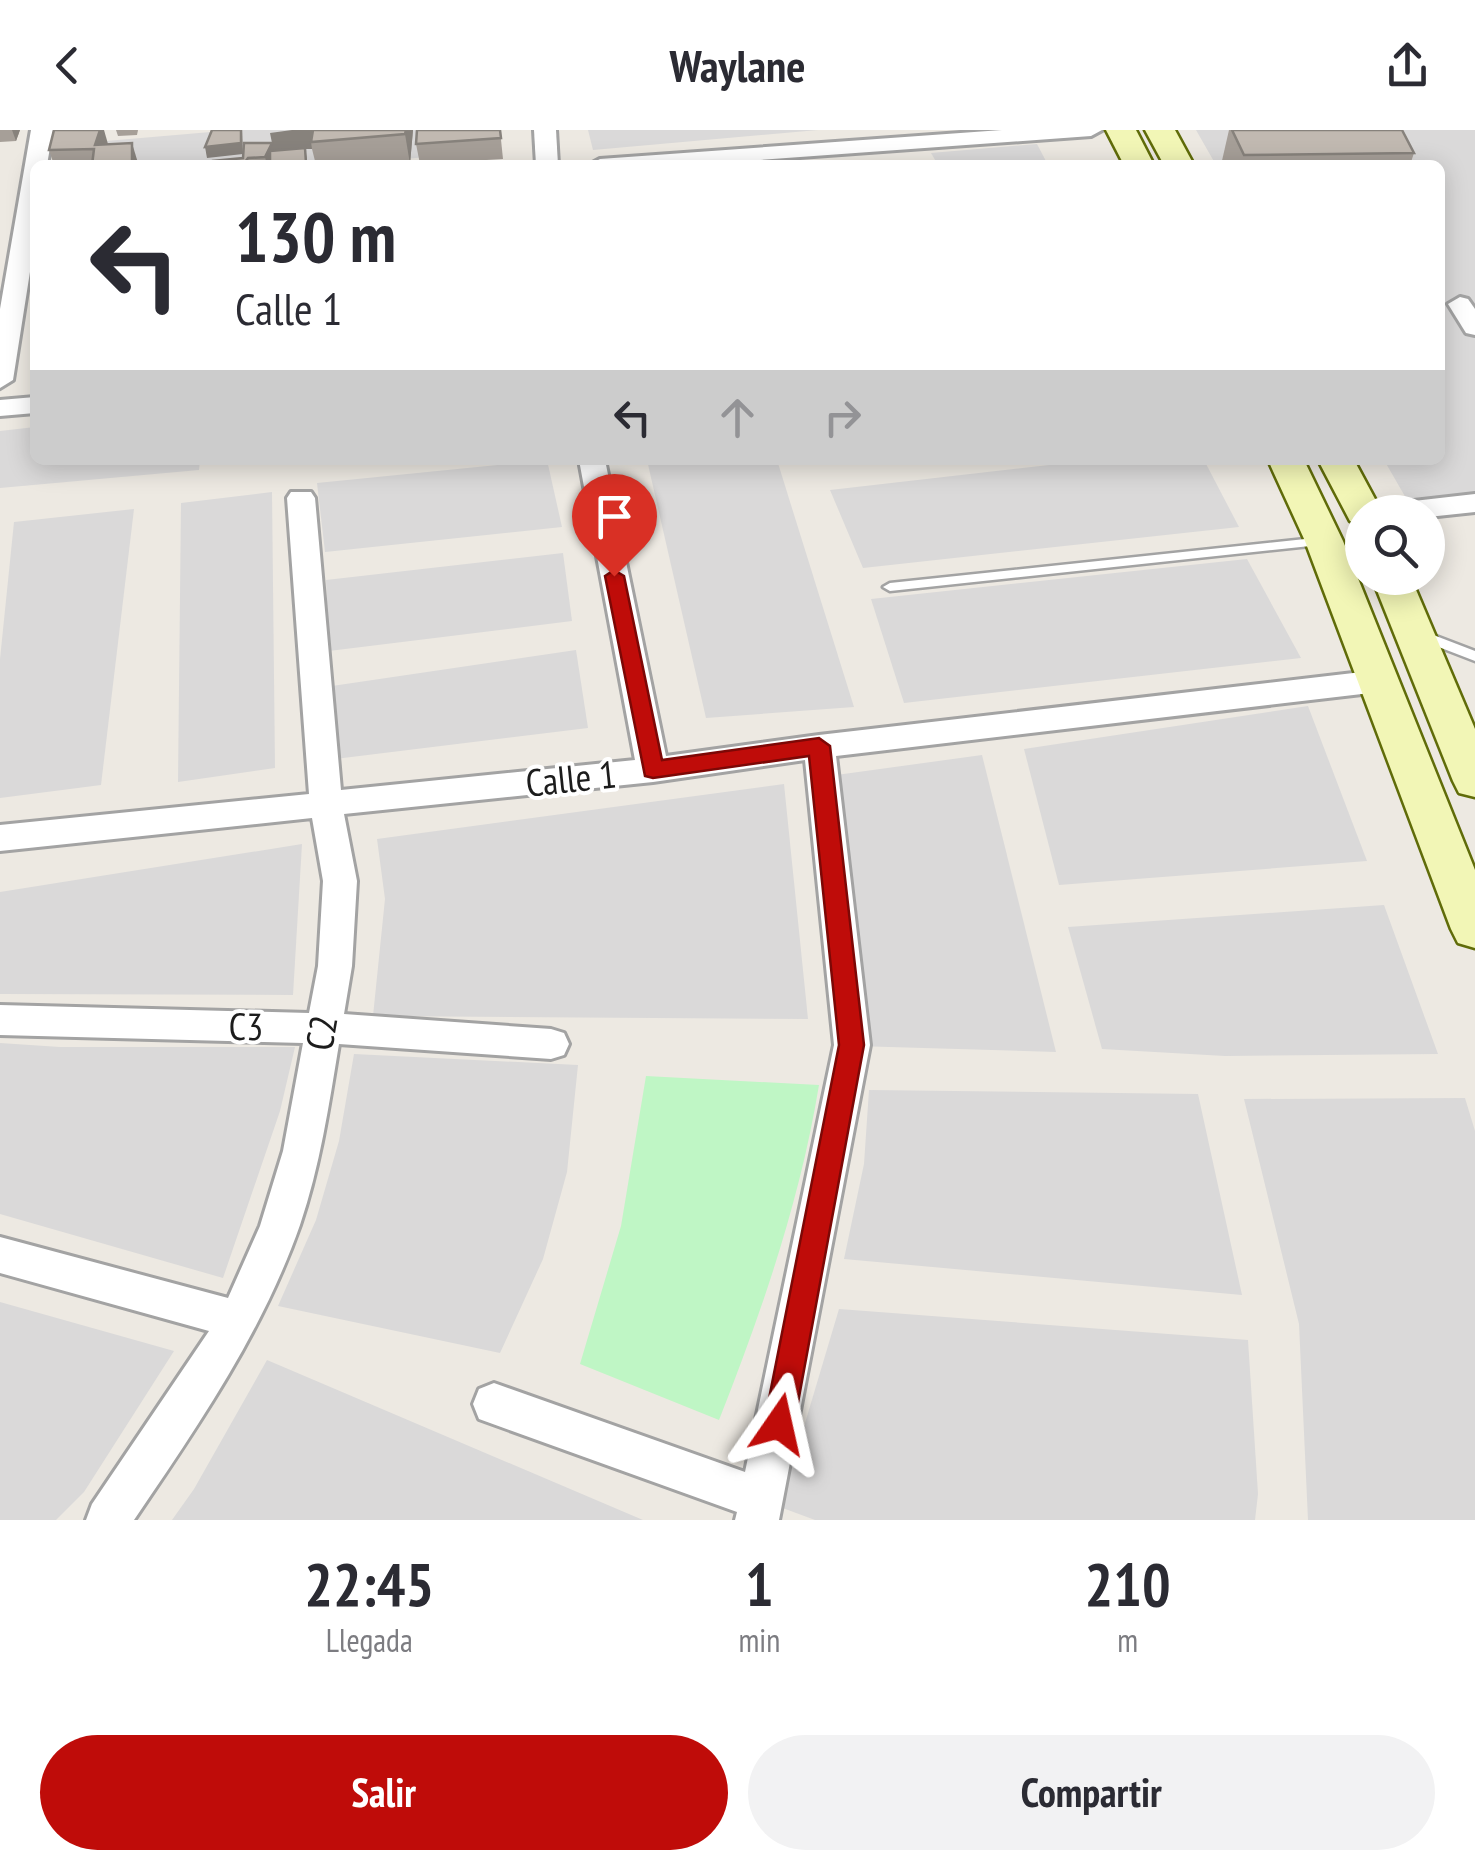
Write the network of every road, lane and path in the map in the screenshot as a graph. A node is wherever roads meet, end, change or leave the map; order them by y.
1 (42, 130) edge
2 (545, 130) edge
3 (1091, 130) edge
4 (1120, 130) edge
5 (1160, 130) edge
6 (37, 160) edge
7 (547, 160) edge
8 (670, 160) edge
9 (1136, 160) edge
10 (1176, 160) edge
11 (30, 209) edge
12 (1460, 304) dead end
13 (1475, 328) edge
14 (0, 380) edge
15 (30, 405) edge
16 (0, 408) edge
17 (593, 465) edge
18 (1288, 465) edge
19 (1339, 465) edge
20 (1354, 495) edge
21 (301, 498) dead end
22 (1475, 502) edge
23 (1445, 506) edge
24 (1324, 541) junction
25 (890, 587) dead end
26 (1398, 595) edge
27 (1414, 632) junction
28 (1475, 656) edge
29 (1379, 681) junction
30 (819, 746) junction
31 (653, 770) junction
32 (1475, 781) edge
33 (326, 806) junction
34 (0, 838) edge
35 (1475, 929) edge
36 (0, 1020) edge
37 (322, 1028) junction
38 (550, 1044) dead end
39 (0, 1255) edge
40 (240, 1320) junction
41 (494, 1404) dead end
42 (761, 1510) edge
43 (108, 1520) edge

1 - 6 street
2 - 7 street
3 - 8 street
4 - 9 main road
5 - 10 main road
11 - 14 street
12 - 13 street
15 - 16 street
17 - 31 street
18 - 24 main road
19 - 20 main road
21 - 33 street, C2
22 - 23 street
24 - 25 lane
24 - 29 main road
26 - 27 main road
27 - 28 lane
27 - 32 main road
29 - 30 street, Calle 1
29 - 35 main road
30 - 31 street, Calle 1
30 - 42 street
31 - 33 street, Calle 1
33 - 34 street, Calle 1
33 - 37 street, C2
36 - 37 street, C3
37 - 38 street, C3
37 - 40 street, C2
39 - 40 street
40 - 43 street, C2
41 - 42 street

